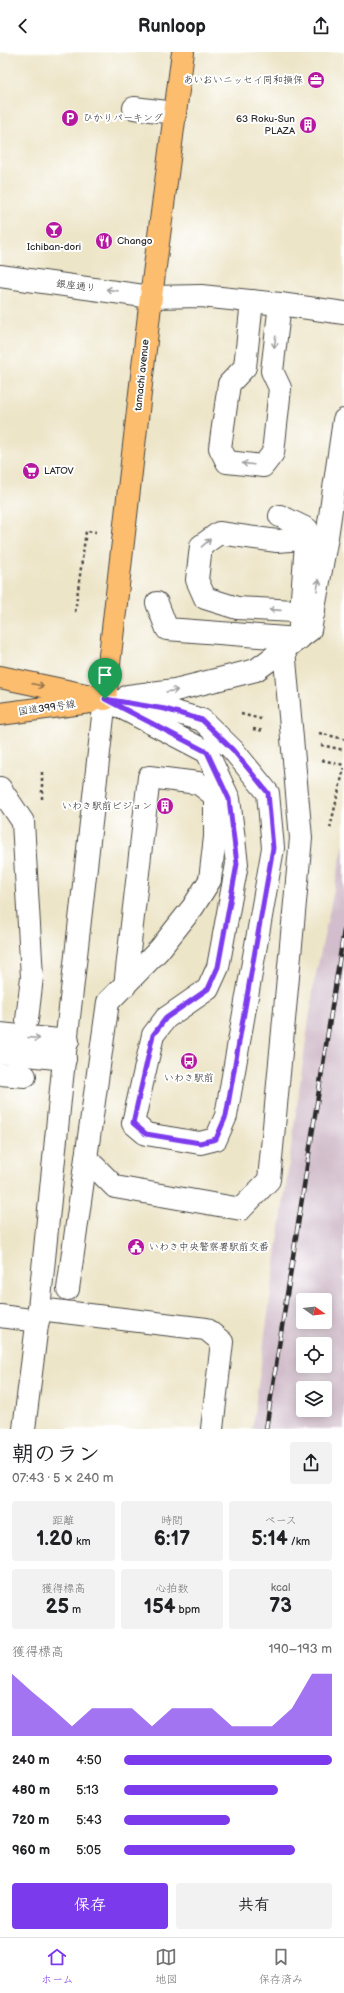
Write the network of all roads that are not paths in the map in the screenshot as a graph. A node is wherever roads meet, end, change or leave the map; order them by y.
1 (183, 52) edge
2 (134, 108) dead end
3 (175, 113) junction
4 (0, 276) edge
5 (151, 297) junction
6 (252, 301) junction
7 (280, 304) junction
8 (344, 312) edge
9 (344, 420) edge
10 (280, 516) dead end
11 (327, 537) junction
12 (157, 603) dead end
13 (314, 612) junction
14 (284, 643) junction
15 (0, 678) edge
16 (105, 699) junction
17 (0, 714) edge
18 (0, 788) edge
19 (124, 986) junction
20 (27, 1020) dead end
21 (0, 1034) edge
22 (67, 1050) junction
23 (0, 1052) edge
24 (0, 1074) edge
25 (25, 1076) dead end
26 (86, 1158) junction
27 (68, 1290) dead end
28 (39, 1315) junction
29 (0, 1316) edge
30 (24, 1429) edge
31 (212, 1429) edge

1 - 3 highway, tamachi avenue
2 - 3 street
3 - 5 highway, tamachi avenue
5 -> 4 street, 銀座通り
5 - 6 street, 銀座通り
5 - 16 highway, tamachi avenue
6 - 7 street, 銀座通り
7 -> 6 street
7 - 8 street, 銀座通り
9 - 11 street
10 - 14 street
13 -> 11 street
13 -> 11 street
12 - 14 street
13 - 14 street
16 -> 14 street
14 - 26 street
15 -> 16 highway, 国道399号線
16 - 16 street
16 - 17 highway, 国道399号線
16 - 22 street
18 - 20 street
19 - 19 street
19 - 26 street
21 -> 22 street
22 - 23 street
22 - 28 street
24 - 25 street
26 - 27 street
28 - 29 street
28 - 30 street
28 - 31 street

